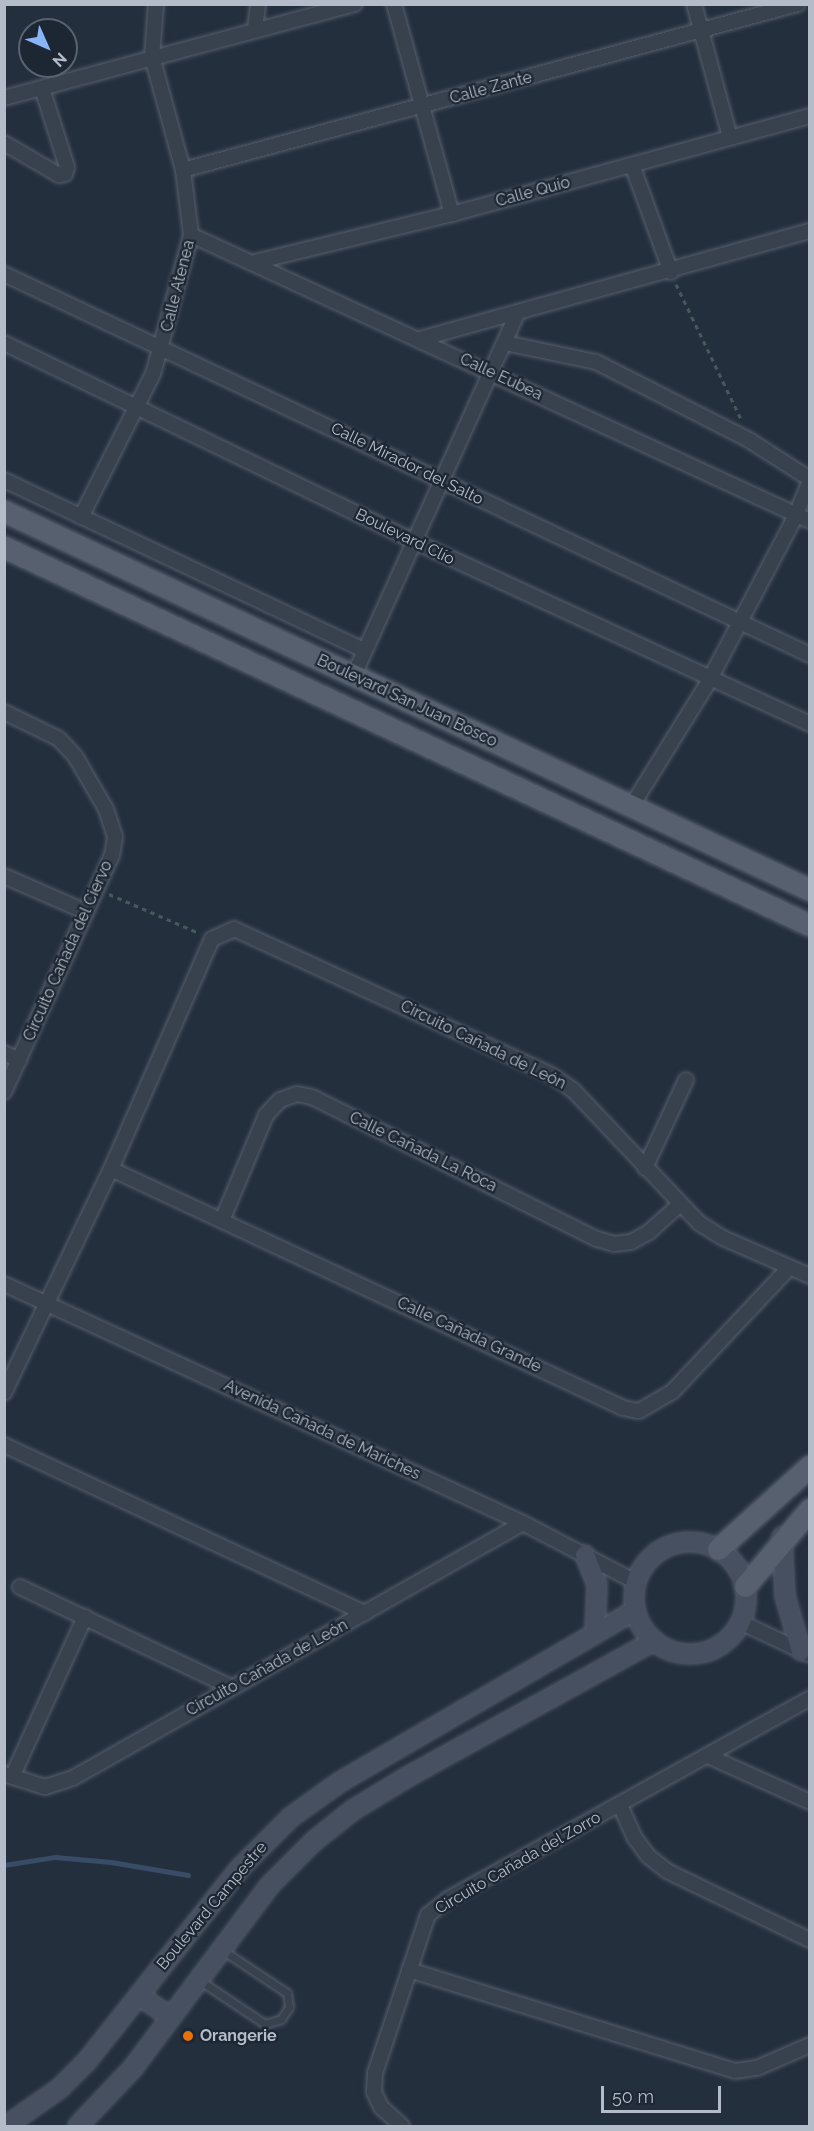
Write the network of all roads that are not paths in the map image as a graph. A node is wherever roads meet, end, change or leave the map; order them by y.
1 (156, 4) edge
2 (258, 4) edge
3 (355, 4) edge
4 (394, 4) edge
5 (694, 4) edge
6 (798, 4) edge
7 (255, 29) junction
8 (700, 31) junction
9 (152, 57) junction
10 (42, 88) junction
11 (4, 98) edge
12 (422, 107) junction
13 (810, 116) edge
14 (730, 137) junction
15 (4, 143) edge
16 (633, 165) junction
17 (183, 170) junction
18 (453, 214) junction
19 (810, 231) edge
20 (191, 236) junction
21 (255, 262) junction
22 (670, 272) junction
23 (4, 274) edge
24 (518, 314) junction
25 (420, 339) junction
26 (4, 343) edge
27 (505, 343) junction
28 (162, 346) junction
29 (492, 372) junction
30 (138, 406) junction
31 (810, 479) edge
32 (4, 480) edge
33 (443, 481) junction
34 (4, 511) edge
35 (796, 514) junction
36 (81, 517) junction
37 (810, 521) edge
38 (416, 543) junction
39 (4, 547) edge
40 (740, 623) junction
41 (364, 651) junction
42 (810, 656) edge
43 (354, 675) junction
44 (710, 681) junction
45 (4, 712) edge
46 (810, 724) edge
47 (631, 807) junction
48 (4, 876) edge
49 (810, 890) edge
50 (86, 912) junction
51 (810, 925) edge
52 (4, 1053) edge
53 (19, 1059) junction
54 (687, 1080) dead end
55 (4, 1092) edge
56 (111, 1168) junction
57 (645, 1168) junction
58 (679, 1205) junction
59 (223, 1218) junction
60 (788, 1269) junction
61 (810, 1276) edge
62 (4, 1284) edge
63 (46, 1304) junction
64 (4, 1393) edge
65 (4, 1445) edge
66 (810, 1466) edge
67 (810, 1509) edge
68 (523, 1523) junction
69 (782, 1538) junction
70 (718, 1549) junction
71 (585, 1555) junction
72 (636, 1582) junction
73 (745, 1586) junction
74 (20, 1587) dead end
75 (634, 1610) junction
76 (365, 1613) junction
77 (85, 1617) junction
78 (740, 1623) junction
79 (595, 1632) junction
80 (654, 1641) junction
81 (805, 1653) edge
82 (231, 1687) junction
83 (810, 1698) edge
84 (708, 1756) junction
85 (8, 1775) edge
86 (810, 1802) edge
87 (620, 1805) junction
88 (810, 1940) edge
89 (222, 1950) junction
90 (409, 1970) junction
91 (199, 1980) junction
92 (140, 1996) junction
93 (170, 2017) junction
94 (810, 2045) edge
95 (6, 2127) edge
96 (78, 2127) edge
97 (402, 2127) edge

1 - 9 street, Calle Atenea
2 - 7 street
3 - 7 street
4 - 12 street
5 - 8 street
6 - 8 street, Calle Zante
7 - 9 street
8 - 12 street, Calle Zante
8 - 14 street
9 - 10 street
9 - 17 street, Calle Atenea
10 - 11 street
10 - 15 street
12 - 17 street, Calle Zante
12 - 18 street
13 - 14 street, Calle Quío
14 - 16 street, Calle Quío
16 - 18 street, Calle Quío
16 - 22 street
17 - 20 street, Calle Atenea
18 - 21 street, Calle Quío
19 - 22 street
20 - 21 street, Calle Eubea
20 - 28 street, Calle Atenea
21 - 25 street, Calle Eubea
22 - 24 street
23 - 28 street, Calle Mirador del Salto
24 - 25 street
24 - 27 street
25 - 29 street, Calle Eubea
26 - 30 street, Boulevard Clío
27 - 29 street
27 - 31 street
28 - 30 street, Calle Atenea
28 - 33 street, Calle Mirador del Salto
29 - 33 street
29 - 35 street, Calle Eubea
30 - 36 street, Calle Atenea
30 - 38 street, Boulevard Clío
31 - 35 street
32 - 36 street
33 - 38 street
33 - 40 street, Calle Mirador del Salto
34 - 43 main road, Boulevard San Juan Bosco
35 - 37 street, Calle Eubea
35 - 40 street
36 - 41 street
38 - 41 street
38 - 44 street, Boulevard Clío
39 - 51 main road, Boulevard San Juan Bosco
40 - 42 street, Calle Mirador del Salto
40 - 44 street
41 - 43 street
43 - 47 main road, Boulevard San Juan Bosco
44 - 46 street, Boulevard Clío
44 - 47 street
45 - 50 street, Circuito Cañada del Ciervo
47 - 49 main road, Boulevard San Juan Bosco
48 - 50 street
50 - 53 street, Circuito Cañada del Ciervo
52 - 53 street
53 - 55 street, Circuito Cañada del Ciervo
54 - 57 street
56 - 57 street, Circuito Cañada de León
56 - 59 street, Calle Cañada Grande
56 - 63 street
57 - 58 street, Circuito Cañada de León
58 - 59 street, Calle Cañada La Roca
58 - 60 street, Circuito Cañada de León
59 - 60 street, Calle Cañada Grande
60 - 61 street, Circuito Cañada de León
62 - 63 street, Avenida Cañada de Mariches
63 - 64 street
63 - 68 street, Avenida Cañada de Mariches
65 - 76 street
66 - 70 main road
67 - 69 main road
68 - 71 street, Avenida Cañada de Mariches
68 - 76 street, Circuito Cañada de León
69 - 73 main road
69 - 81 street
70 - 72 street
70 - 73 street
71 - 72 street, Avenida Cañada de Mariches
71 - 79 street
72 - 75 street
73 - 78 street
74 - 77 street
75 - 79 street, Boulevard Campestre
75 - 80 street
76 - 82 street, Circuito Cañada de León
77 - 82 street
77 - 85 street
78 - 80 street
78 - 81 street
79 - 92 street, Boulevard Campestre
80 - 89 street, Boulevard Campestre
82 - 85 street, Circuito Cañada de León
83 - 84 street, Circuito Cañada del Zorro
84 - 86 street
84 - 87 street, Circuito Cañada del Zorro
87 - 88 street
87 - 90 street, Circuito Cañada del Zorro
89 - 91 street, Boulevard Campestre
89 - 91 lane
90 - 94 street
90 - 97 street, Circuito Cañada del Zorro
91 - 93 street, Boulevard Campestre
92 - 93 street
92 - 95 street, Boulevard Campestre
93 - 96 street, Boulevard Campestre

